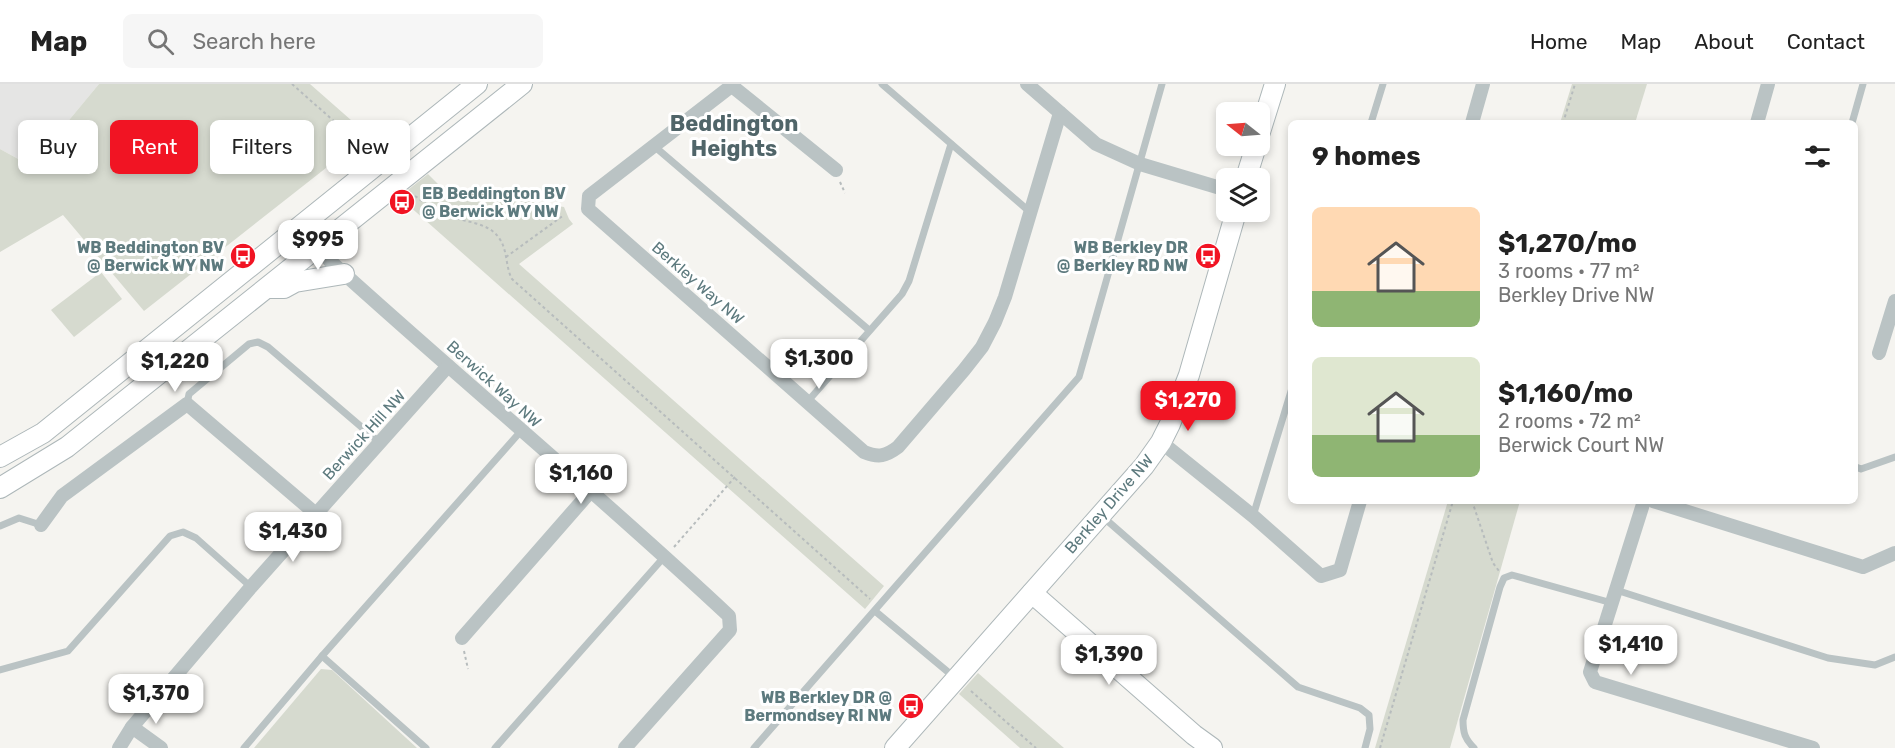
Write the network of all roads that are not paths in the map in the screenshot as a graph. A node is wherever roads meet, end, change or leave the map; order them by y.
1 (477, 84) edge
2 (522, 84) edge
3 (882, 84) edge
4 (1027, 84) edge
5 (1162, 84) edge
6 (1275, 84) edge
7 (1383, 84) edge
8 (1483, 84) edge
9 (1768, 84) edge
10 (1863, 84) edge
11 (733, 85) edge
12 (1269, 102) edge
13 (1060, 113) junction
14 (1372, 120) edge
15 (1473, 120) edge
16 (1758, 120) edge
17 (1853, 120) edge
18 (951, 144) junction
19 (654, 146) junction
20 (1140, 164) junction
21 (836, 170) dead end
22 (1216, 187) edge
23 (1030, 213) junction
24 (1233, 222) edge
25 (303, 224) junction
26 (319, 245) junction
27 (344, 274) junction
28 (266, 288) junction
29 (1895, 301) edge
30 (869, 330) junction
31 (1879, 353) dead end
32 (448, 366) junction
33 (808, 401) junction
34 (1288, 401) edge
35 (187, 404) junction
36 (521, 431) junction
37 (380, 442) junction
38 (1161, 442) junction
39 (1895, 457) edge
40 (0, 458) edge
41 (1858, 468) edge
42 (0, 488) edge
43 (590, 492) junction
44 (1359, 504) edge
45 (1643, 504) edge
46 (1663, 504) edge
47 (316, 514) junction
48 (1100, 515) junction
49 (1253, 516) junction
50 (41, 525) joint
51 (0, 526) edge
52 (1895, 554) edge
53 (666, 556) junction
54 (251, 587) junction
55 (1032, 593) junction
56 (1614, 596) junction
57 (877, 609) junction
58 (462, 638) road end
59 (322, 656) junction
60 (1895, 657) edge
61 (0, 670) edge
62 (956, 678) junction
63 (132, 727) junction
64 (119, 748) edge
65 (161, 748) edge
66 (244, 748) edge
67 (426, 748) edge
68 (495, 748) edge
69 (625, 748) edge
70 (754, 748) edge
71 (895, 748) edge
72 (1212, 748) edge
73 (1365, 748) edge
74 (1474, 748) edge
75 (1813, 748) edge

1 - 25 main road
2 - 26 main road
3 - 18 lane
4 - 13 street
5 - 20 lane
6 - 12 main road
7 - 14 lane
8 - 15 street
9 - 16 street
10 - 17 lane
11 - 19 street, Berkley Way NW
11 - 21 street
13 - 20 street
13 - 23 street, Berkley Way NW
18 - 23 lane
18 - 30 lane
19 - 30 lane
19 - 33 street, Berkley Way NW
20 - 22 street
20 - 57 lane
23 - 33 street, Berkley Way NW
24 - 38 main road, Berkley Drive NW
25 - 26 street, Berwick Way NW
25 - 40 main road
26 - 27 street, Berwick Way NW
26 - 28 main road
27 - 28 main road
27 - 32 street, Berwick Way NW
28 - 42 main road
29 - 31 street
30 - 33 lane
32 - 36 street, Berwick Way NW
32 - 37 street, Berwick Hill NW
34 - 49 lane
35 - 37 lane
35 - 47 street
35 - 50 street
36 - 43 street, Berwick Way NW
36 - 59 lane
37 - 47 street, Berwick Hill NW
38 - 48 main road, Berkley Drive NW
38 - 49 street
39 - 41 lane
43 - 53 street, Berwick Way NW
43 - 58 street
44 - 49 street
45 - 56 street
46 - 52 street
47 - 54 street, Berwick Hill NW
48 - 55 main road, Berkley Drive NW
48 - 73 lane
50 - 51 lane
53 - 68 lane
53 - 69 street, Berwick Way NW
54 - 61 lane
54 - 63 street, Berwick Hill NW
55 - 62 main road, Berkley Drive NW
55 - 72 main road
56 - 60 lane
56 - 74 lane
56 - 75 street
57 - 62 lane
57 - 70 lane
59 - 66 lane
59 - 67 lane
62 - 71 main road, Berkley Drive NW
63 - 64 street, Berwick Hill NW
63 - 65 street

